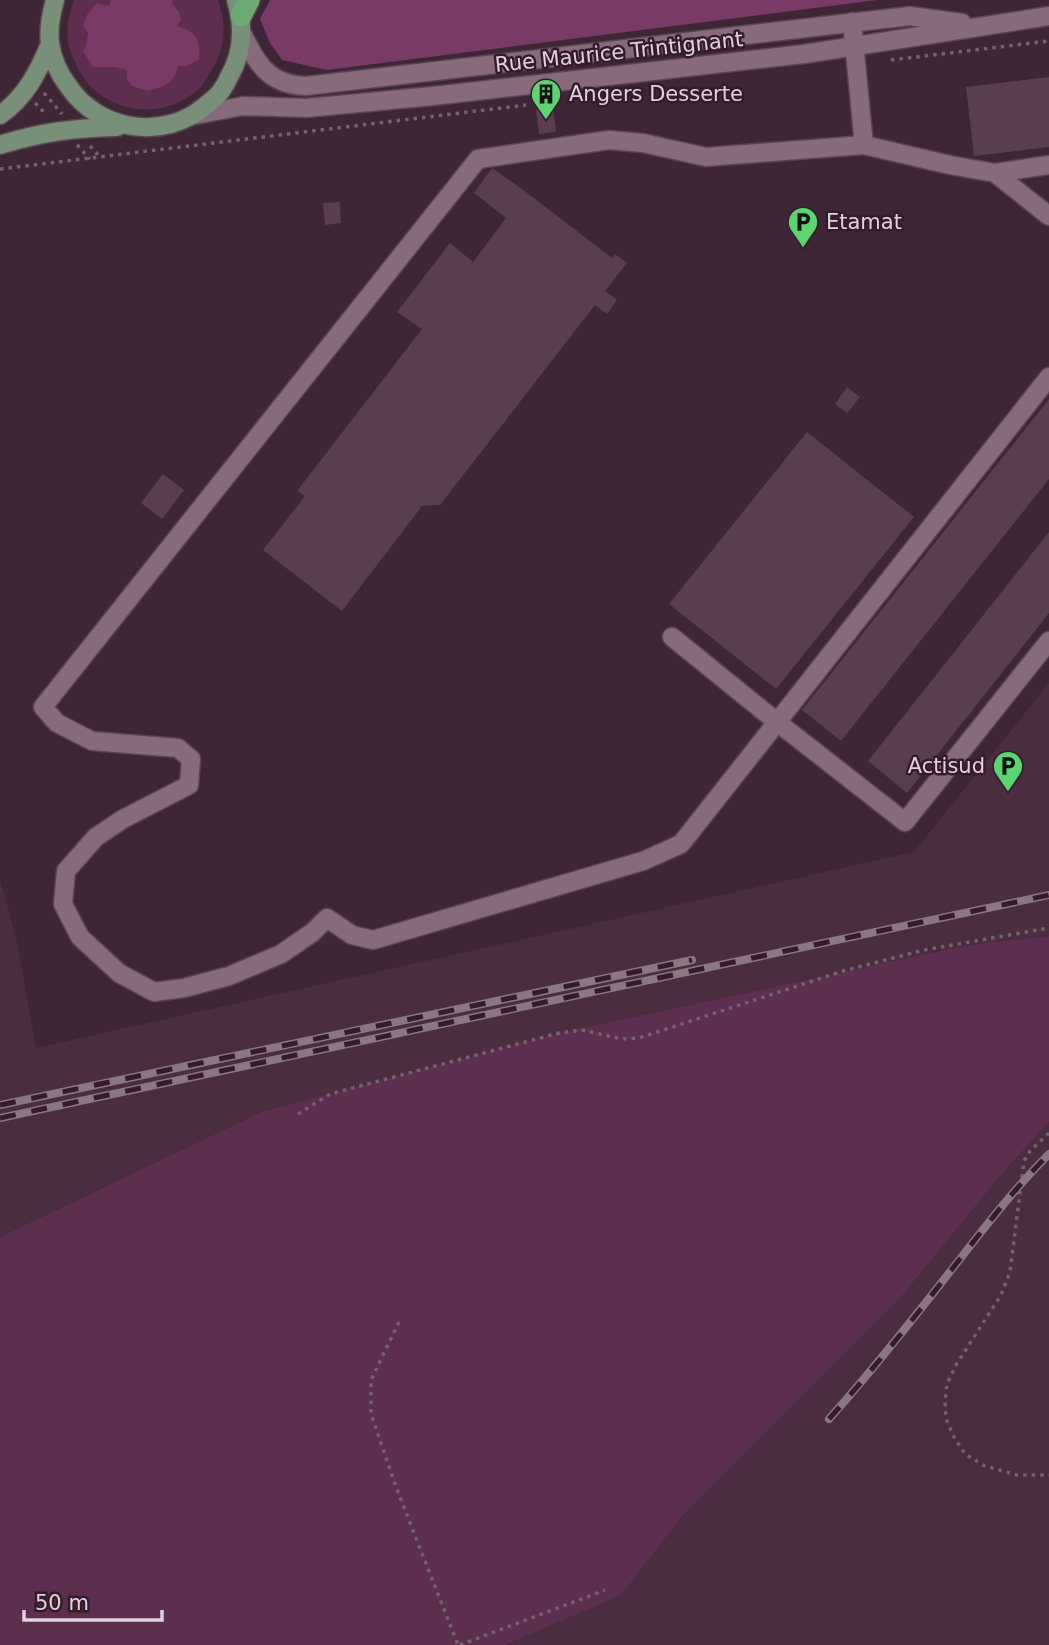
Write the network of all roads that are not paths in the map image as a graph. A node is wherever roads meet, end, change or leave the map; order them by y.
1 (54, 0) edge
2 (243, 10) edge
3 (1048, 16) edge
4 (852, 22) junction
5 (50, 44) junction
6 (854, 46) junction
7 (0, 115) edge
8 (195, 115) junction
9 (131, 127) junction
10 (0, 145) edge
11 (864, 145) junction
12 (1049, 165) edge
13 (995, 173) junction
14 (1049, 216) edge
15 (1049, 377) edge
16 (672, 637) dead end
17 (1049, 641) edge
18 (777, 722) junction

1 - 5 main road
2 - 4 street, Rue Maurice Trintignant
2 - 8 main road
3 - 4 street, Rue Maurice Trintignant
3 - 6 street, Rue Maurice Trintignant
4 - 6 street
5 - 7 main road
5 - 9 main road
6 - 8 street, Rue Maurice Trintignant
6 - 11 street
8 - 9 main road
9 - 10 main road
11 - 13 street
11 - 18 street
12 - 13 street
13 - 14 street
15 - 18 street
16 - 18 street
17 - 18 street

